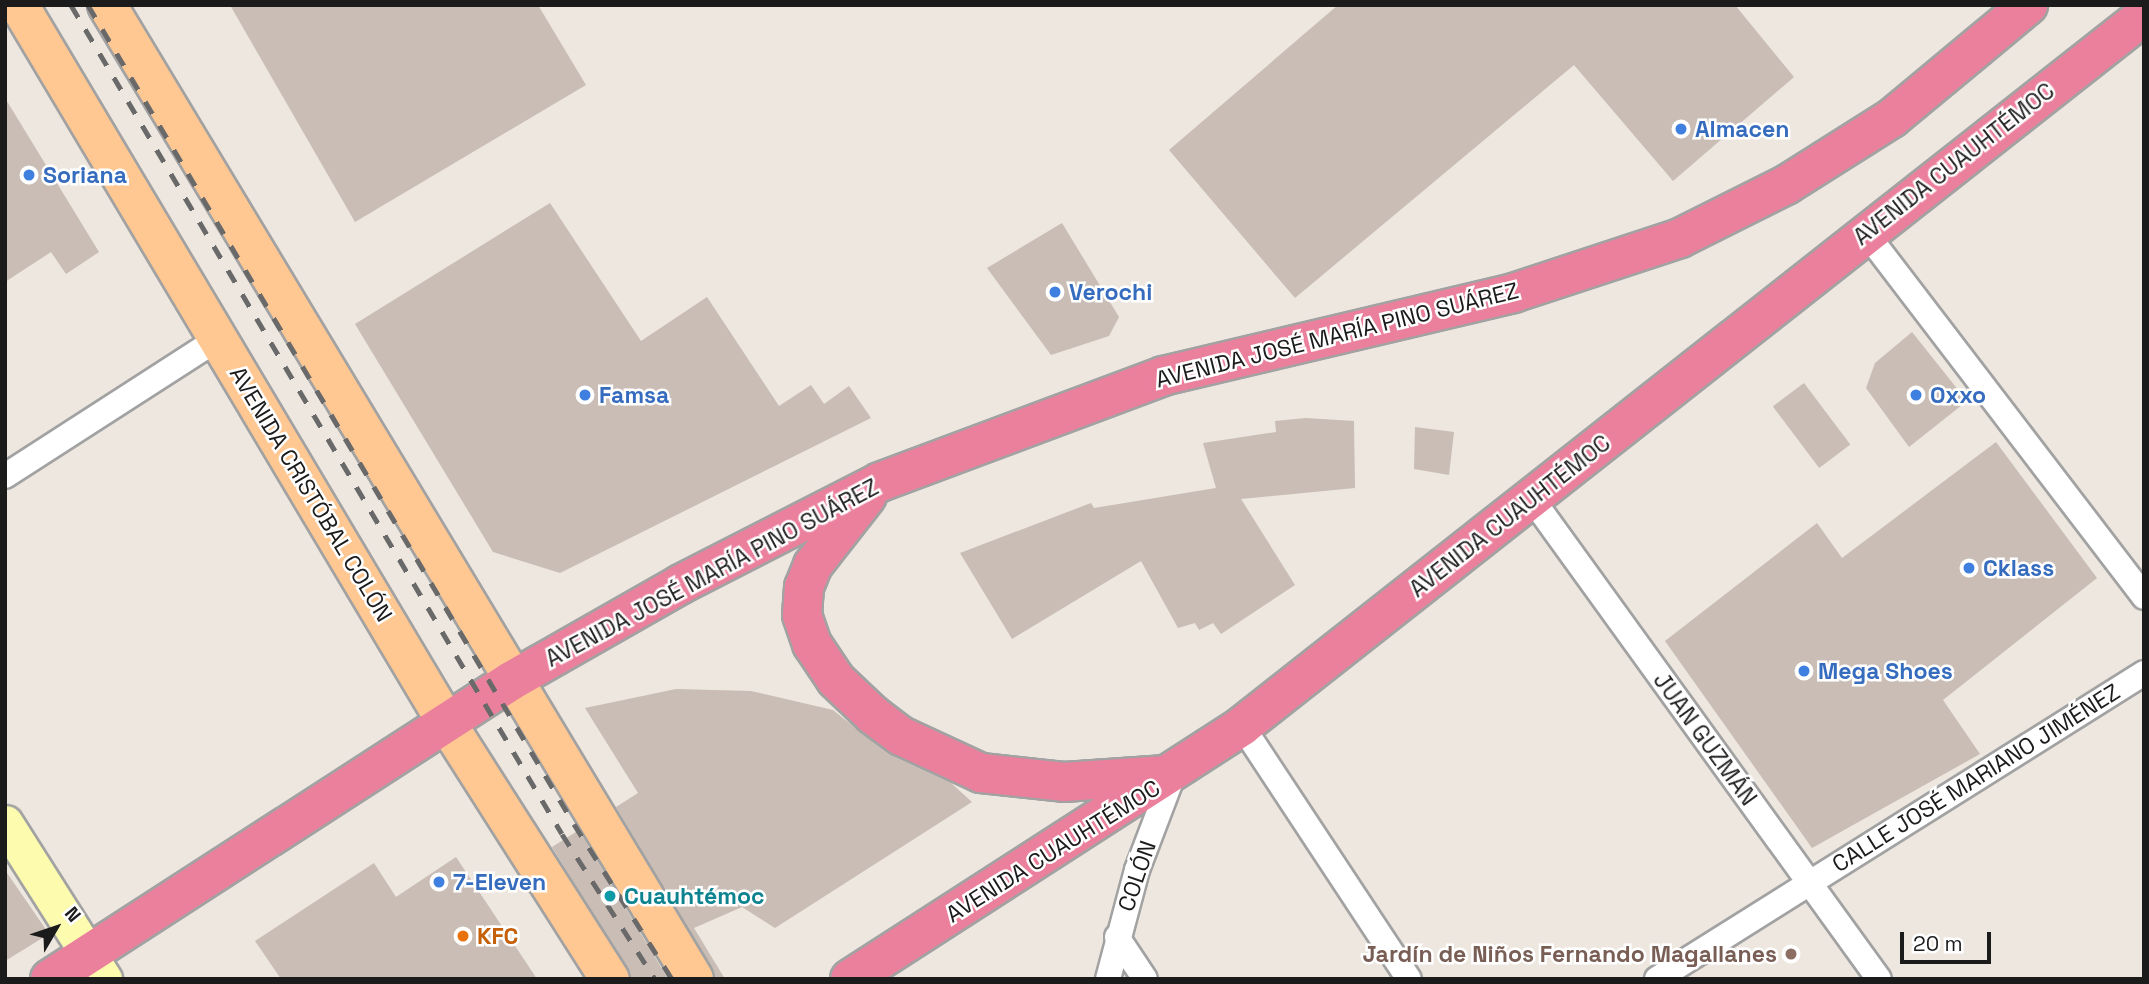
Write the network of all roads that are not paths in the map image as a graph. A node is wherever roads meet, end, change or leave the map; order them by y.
1 (19, 5) edge
2 (107, 5) edge
3 (2028, 5) edge
4 (2144, 16) edge
5 (1866, 233) junction
6 (219, 338) junction
7 (5, 476) edge
8 (880, 482) junction
9 (1532, 499) junction
10 (2144, 597) edge
11 (2144, 673) edge
12 (511, 681) junction
13 (446, 722) junction
14 (1242, 726) junction
15 (1173, 775) junction
16 (5, 823) edge
17 (1808, 883) junction
18 (1117, 937) junction
19 (96, 966) edge
20 (50, 979) edge
21 (610, 979) edge
22 (694, 979) edge
23 (850, 979) edge
24 (1108, 979) edge
25 (1145, 979) edge
26 (1409, 979) edge
27 (1657, 979) edge
28 (1879, 979) edge

1 - 6 main road, AVENIDA CRISTÓBAL COLÓN
2 - 12 main road
3 - 8 highway, AVENIDA JOSÉ MARÍA PINO SUÁREZ
4 - 5 highway, AVENIDA CUAUHTÉMOC
5 - 9 highway, AVENIDA CUAUHTÉMOC
5 - 10 street
6 - 7 street
6 - 13 main road, AVENIDA CRISTÓBAL COLÓN
8 - 12 highway, AVENIDA JOSÉ MARÍA PINO SUÁREZ
8 - 15 highway
9 - 14 highway, AVENIDA CUAUHTÉMOC
9 - 17 street, JUAN GUZMÁN
11 - 17 street, CALLE JOSÉ MARIANO JIMÉNEZ
12 - 13 highway, AVENIDA JOSÉ MARÍA PINO SUÁREZ
12 - 22 main road
13 - 19 highway, AVENIDA JOSÉ MARÍA PINO SUÁREZ
13 - 21 main road, AVENIDA CRISTÓBAL COLÓN
14 - 15 highway, AVENIDA CUAUHTÉMOC
14 - 26 street
15 - 18 street, COLÓN
15 - 23 highway, AVENIDA CUAUHTÉMOC
16 - 19 street
17 - 27 street, CALLE JOSÉ MARIANO JIMÉNEZ
17 - 28 street, JUAN GUZMÁN
18 - 24 street, COLÓN
18 - 25 street
19 - 20 highway, AVENIDA JOSÉ MARÍA PINO SUÁREZ

